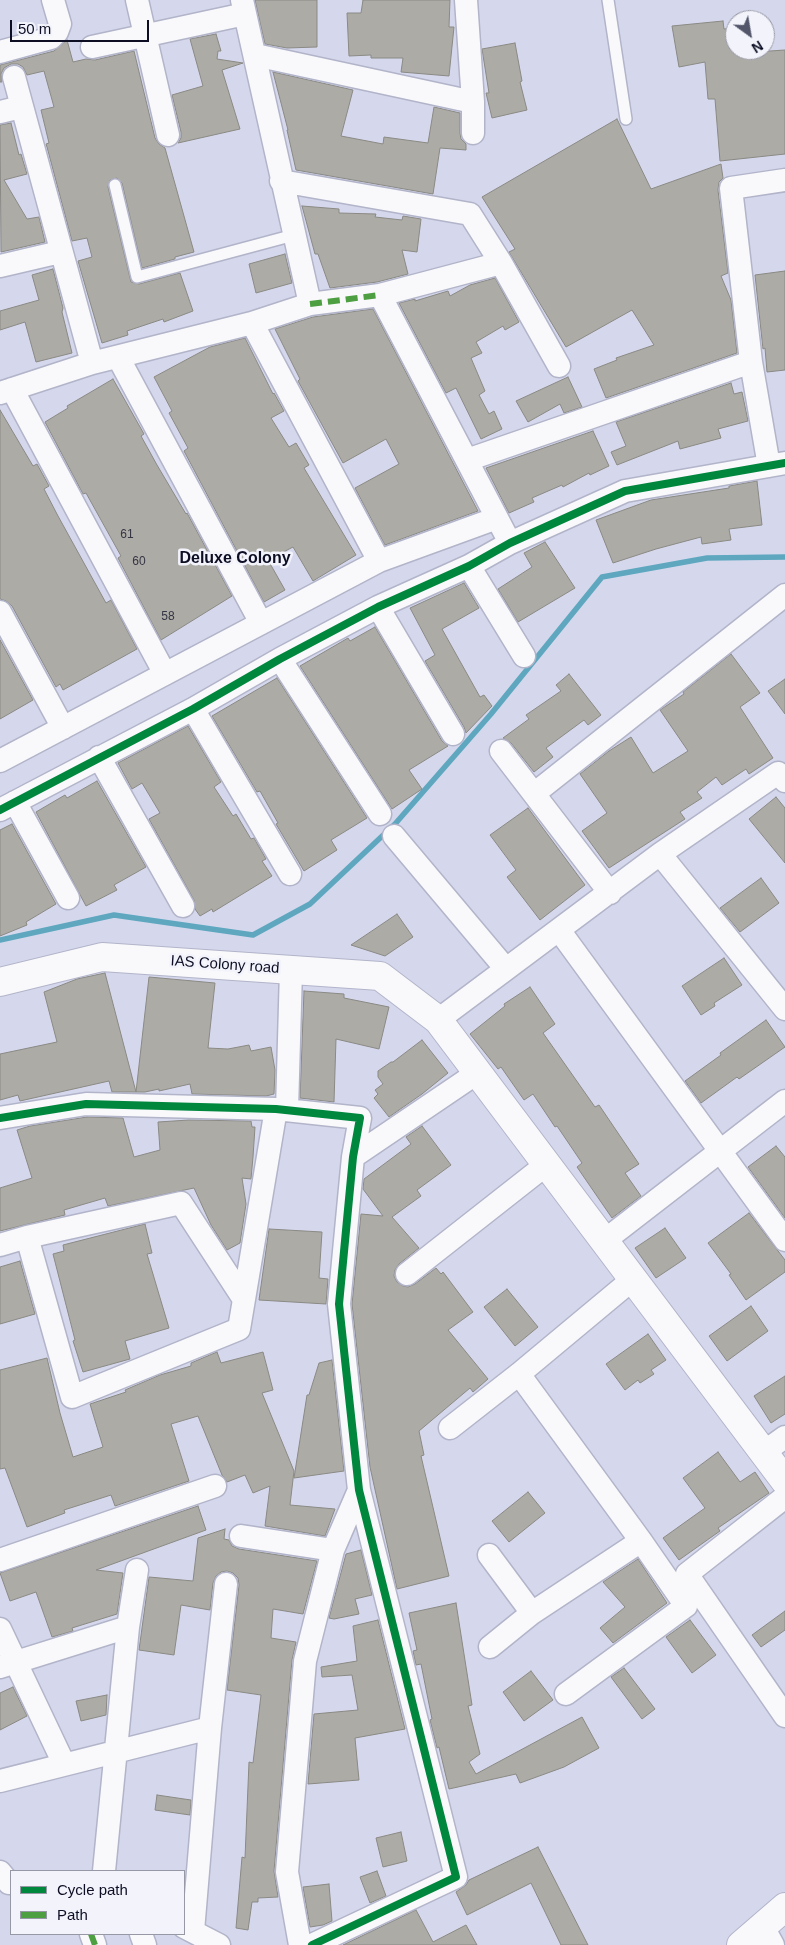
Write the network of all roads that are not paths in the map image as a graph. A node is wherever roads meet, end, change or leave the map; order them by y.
1 (53, 0) edge
2 (137, 0) edge
3 (466, 0) edge
4 (608, 0) edge
5 (243, 7) edge
6 (144, 35) junction
7 (92, 47) dead end
8 (0, 52) edge
9 (255, 55) junction
10 (14, 76) dead end
11 (474, 102) junction
12 (22, 107) junction
13 (0, 112) edge
14 (626, 119) dead end
15 (472, 133) dead end
16 (168, 135) dead end
17 (785, 180) edge
18 (281, 181) junction
19 (115, 185) dead end
20 (294, 235) junction
21 (60, 252) junction
22 (501, 263) junction
23 (0, 266) edge
24 (380, 296) junction
25 (310, 304) junction
26 (252, 323) junction
27 (118, 357) junction
28 (751, 362) junction
29 (92, 363) junction
30 (559, 366) dead end
31 (6, 391) edge
32 (467, 460) junction
33 (777, 464) edge
34 (497, 518) junction
35 (510, 543) junction
36 (379, 562) junction
37 (469, 566) junction
38 (785, 595) edge
39 (378, 607) junction
40 (0, 612) edge
41 (261, 623) junction
42 (524, 656) dead end
43 (280, 659) junction
44 (165, 674) junction
45 (193, 710) junction
46 (63, 728) junction
47 (453, 734) dead end
48 (502, 751) dead end
49 (99, 757) junction
50 (0, 761) edge
51 (783, 774) edge
52 (535, 793) junction
53 (8, 806) edge
54 (380, 814) dead end
55 (394, 836) dead end
56 (660, 854) junction
57 (290, 874) dead end
58 (610, 893) junction
59 (68, 898) dead end
60 (183, 906) dead end
61 (559, 930) junction
62 (506, 969) junction
63 (291, 970) junction
64 (0, 982) edge
65 (785, 1010) edge
66 (438, 1020) junction
67 (478, 1073) junction
68 (785, 1101) edge
69 (282, 1110) junction
70 (0, 1118) edge
71 (720, 1150) junction
72 (353, 1157) junction
73 (547, 1164) junction
74 (27, 1237) junction
75 (785, 1240) edge
76 (604, 1241) junction
77 (0, 1245) edge
78 (407, 1274) dead end
79 (633, 1279) junction
80 (243, 1298) junction
81 (519, 1374) junction
82 (450, 1428) dead end
83 (774, 1444) edge
84 (785, 1481) edge
85 (215, 1486) dead end
86 (359, 1490) junction
87 (785, 1497) edge
88 (241, 1536) dead end
89 (641, 1541) junction
90 (333, 1550) junction
91 (489, 1555) dead end
92 (0, 1560) edge
93 (137, 1570) dead end
94 (687, 1574) junction
95 (226, 1584) dead end
96 (686, 1606) junction
97 (532, 1613) junction
98 (128, 1628) junction
99 (0, 1629) edge
100 (490, 1647) dead end
101 (8, 1664) edge
102 (566, 1694) dead end
103 (785, 1716) edge
104 (210, 1728) junction
105 (116, 1752) junction
106 (64, 1764) junction
107 (0, 1781) edge
108 (104, 1870) edge
109 (785, 1907) edge
110 (188, 1929) edge
111 (768, 1935) edge
112 (219, 1945) edge
113 (300, 1945) edge
114 (312, 1945) edge
115 (741, 1945) edge

1 - 8 street
2 - 6 street
3 - 11 street
4 - 14 lane
5 - 6 street
5 - 9 street
6 - 7 street
6 - 16 street
9 - 11 street
9 - 18 street
10 - 12 street
11 - 15 street
12 - 13 street
12 - 21 street
17 - 28 street
18 - 20 street
18 - 22 street
19 - 20 lane
20 - 25 street
21 - 23 street
21 - 29 street
22 - 24 street
22 - 30 street
24 - 25 street
24 - 32 street
25 - 26 street
26 - 27 street
26 - 36 street
27 - 29 street
27 - 41 street
28 - 32 street
28 - 33 street
29 - 31 street
31 - 44 street
32 - 34 street
33 - 35 street
34 - 35 street
34 - 36 street
35 - 37 street
36 - 41 street
37 - 39 street
37 - 42 street
38 - 52 street
39 - 43 street
39 - 47 street
40 - 46 street
41 - 44 street
43 - 45 street
43 - 54 street
44 - 46 street
45 - 49 street
45 - 57 street
46 - 50 street
48 - 52 street
49 - 53 street
49 - 60 street
51 - 56 street
52 - 58 street
53 - 59 street
55 - 62 street
56 - 58 street
56 - 65 street
58 - 61 street
61 - 62 street
61 - 71 street
62 - 66 street
63 - 64 street, IAS Colony road
63 - 66 street, IAS Colony road
63 - 69 street
66 - 67 street, IAS Colony road
67 - 72 street
67 - 73 street, IAS Colony road
68 - 71 street
69 - 70 street
69 - 72 street
69 - 80 street
71 - 75 street
71 - 76 street
72 - 86 street
73 - 76 street, IAS Colony road
73 - 78 street
74 - 77 street
74 - 80 street
74 - 80 street
76 - 79 street, IAS Colony road
79 - 81 street
79 - 83 street, IAS Colony road
81 - 82 street
81 - 89 street
83 - 84 street, IAS Colony road
85 - 92 street
86 - 90 street
86 - 114 street
87 - 94 street
88 - 90 street
89 - 96 street
89 - 97 street
90 - 113 street
91 - 97 street
93 - 98 street
94 - 96 street
94 - 103 street
95 - 104 street
96 - 102 street
97 - 100 street
98 - 101 street
98 - 105 street
99 - 101 street
101 - 106 street
104 - 105 street
104 - 110 street
105 - 106 street
105 - 108 street
106 - 107 street
109 - 111 street
110 - 112 street
111 - 115 street

